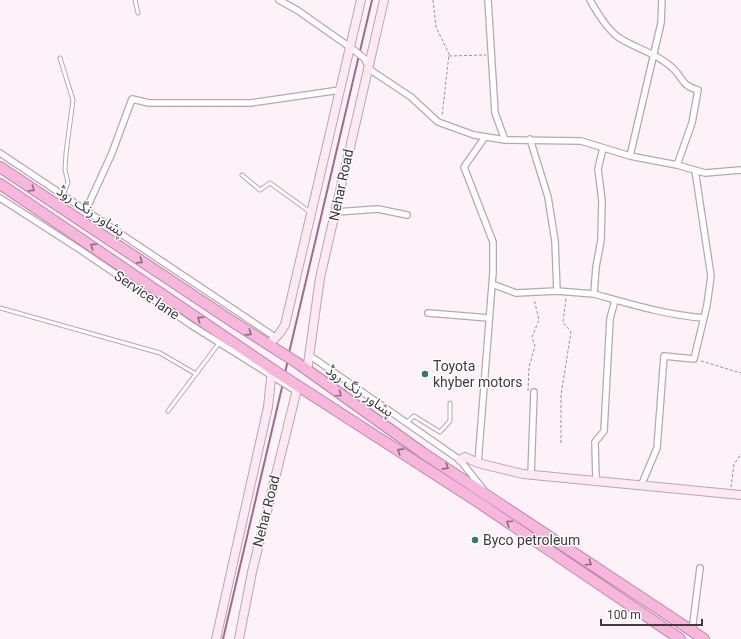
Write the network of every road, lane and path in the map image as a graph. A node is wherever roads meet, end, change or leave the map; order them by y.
1 (135, 0) edge
2 (279, 0) edge
3 (361, 0) edge
4 (384, 0) edge
5 (433, 0) edge
6 (488, 0) edge
7 (590, 0) edge
8 (662, 0) edge
9 (138, 13) dead end
10 (352, 49) junction
11 (653, 54) junction
12 (491, 55) junction
13 (449, 56) junction
14 (60, 58) dead end
15 (369, 69) junction
16 (340, 90) junction
17 (440, 123) junction
18 (485, 137) junction
19 (530, 139) junction
20 (505, 140) junction
21 (603, 148) junction
22 (0, 153) edge
23 (630, 156) junction
24 (678, 165) junction
25 (0, 168) edge
26 (695, 170) junction
27 (741, 170) edge
28 (242, 175) dead end
29 (0, 184) edge
30 (63, 195) junction
31 (0, 198) edge
32 (86, 210) junction
33 (336, 212) junction
34 (312, 214) junction
35 (406, 215) dead end
36 (492, 284) junction
37 (557, 291) junction
38 (534, 292) junction
39 (567, 292) junction
40 (594, 294) junction
41 (616, 300) junction
42 (0, 308) edge
43 (428, 313) dead end
44 (489, 318) junction
45 (704, 318) junction
46 (276, 337) junction
47 (222, 339) junction
48 (268, 345) junction
49 (309, 355) junction
50 (694, 359) junction
51 (307, 371) junction
52 (274, 372) junction
53 (741, 373) edge
54 (196, 374) junction
55 (295, 386) junction
56 (534, 392) joint
57 (450, 403) dead end
58 (168, 411) dead end
59 (406, 423) junction
60 (561, 443) dead end
61 (741, 454) edge
62 (460, 460) junction
63 (478, 463) junction
64 (531, 475) junction
65 (596, 480) junction
66 (641, 486) junction
67 (487, 494) junction
68 (730, 494) junction
69 (741, 495) edge
70 (543, 532) junction
71 (537, 542) junction
72 (563, 545) junction
73 (555, 554) junction
74 (700, 568) dead end
75 (692, 631) junction
76 (216, 639) edge
77 (239, 639) edge
78 (680, 639) edge
79 (704, 639) edge

1 - 9 lane
2 - 10 street
3 - 10 main road
4 - 15 main road, Nehar Road
5 - 13 path
6 - 12 street
7 - 11 street
8 - 11 street
10 - 15 street
10 - 16 main road
11 - 23 street
11 - 24 street
12 - 13 path
12 - 20 street
13 - 17 path
14 - 30 lane
15 - 17 street
15 - 33 main road, Nehar Road
16 - 32 street
16 - 34 main road
17 - 18 street
18 - 20 street
18 - 36 street
19 - 20 street
19 - 21 street
19 - 37 street
21 - 23 street
21 - 40 street
22 - 30 street
23 - 24 street
24 - 26 street
25 -> 48 highway, پشاور رنگ روڈ
26 - 27 street
26 - 45 street
28 - 34 lane
47 -> 29 highway, پشاور رنگ روڈ
30 - 32 street
31 - 47 street, Service lane
32 - 46 street
33 - 35 street
33 - 49 main road, Nehar Road
34 - 46 main road
36 - 38 street
36 - 44 street
37 - 38 street
37 - 39 street
38 - 56 path
39 - 40 street
39 - 60 path
40 - 41 street
41 - 45 street
41 - 65 street
42 - 54 lane
43 - 44 street
44 - 63 street
45 - 50 street
46 - 48 main road
47 - 52 highway, پشاور رنگ روڈ
47 - 54 lane
48 - 51 highway, پشاور رنگ روڈ
49 - 51 main road, Nehar Road
49 - 59 street
50 - 53 path
50 - 66 street
51 -> 67 highway, پشاور رنگ روڈ
52 - 55 highway, پشاور رنگ روڈ
52 - 76 main road
54 - 58 lane
71 -> 55 highway, پشاور رنگ روڈ
55 - 77 main road, Nehar Road
56 - 64 street
57 - 59 lane
59 - 62 street
61 - 68 path
62 - 63 main road
62 - 67 street
63 - 64 main road
64 - 65 main road
65 - 66 main road
66 - 68 main road
67 - 70 highway, پشاور رنگ روڈ
68 - 69 main road
70 - 71 highway
70 - 72 highway, پشاور رنگ روڈ
71 - 73 highway, پشاور رنگ روڈ
72 - 73 highway
72 -> 75 highway, پشاور رنگ روڈ
73 - 78 highway, پشاور رنگ روڈ
74 - 75 street
75 - 79 highway, پشاور رنگ روڈ

